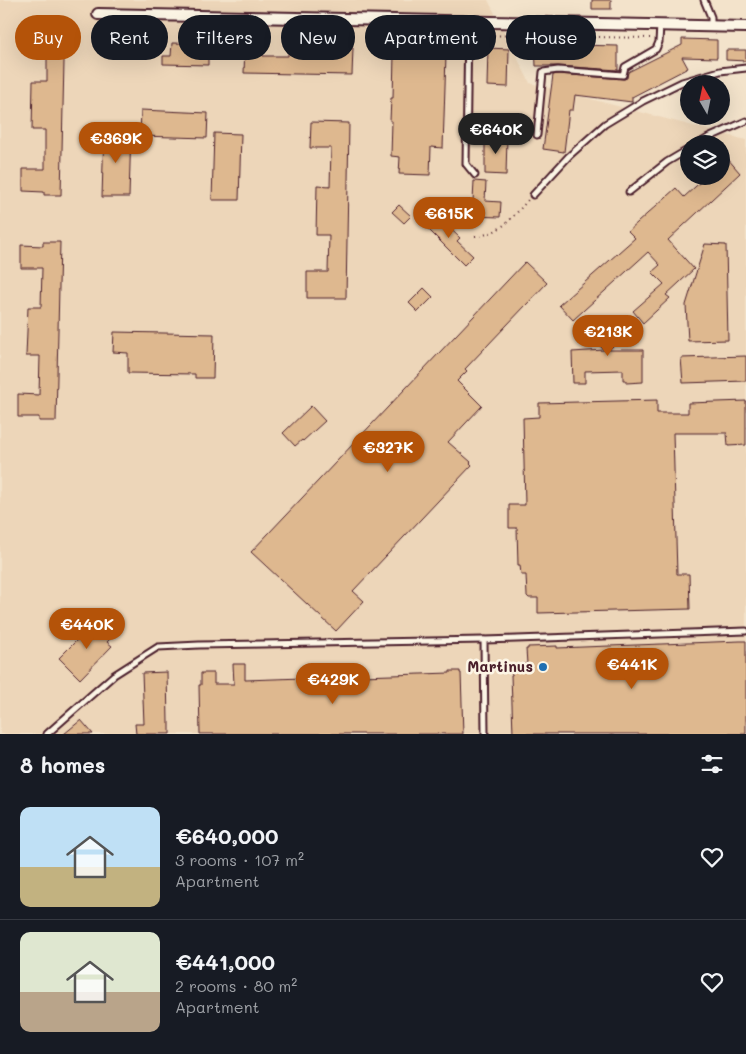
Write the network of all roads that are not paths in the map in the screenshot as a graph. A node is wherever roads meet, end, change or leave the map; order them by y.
1 (704, 0) edge
2 (98, 14) dead end
3 (365, 20) edge
4 (496, 23) edge
5 (660, 26) junction
6 (711, 26) junction
7 (746, 27) edge
8 (468, 60) edge
9 (746, 68) edge
10 (746, 121) edge
11 (537, 135) dead end
12 (715, 135) edge
13 (680, 154) edge
14 (475, 175) dead end
15 (629, 192) dead end
16 (533, 195) road end
17 (746, 631) edge
18 (484, 640) junction
19 (47, 734) edge
20 (485, 734) edge

1 - 6 lane
2 - 3 street
4 - 5 street
5 - 6 street
5 - 11 lane
6 - 7 street
8 - 14 lane
9 - 16 lane
10 - 12 lane
13 - 15 lane
17 - 18 lane
18 - 19 lane
18 - 20 lane

